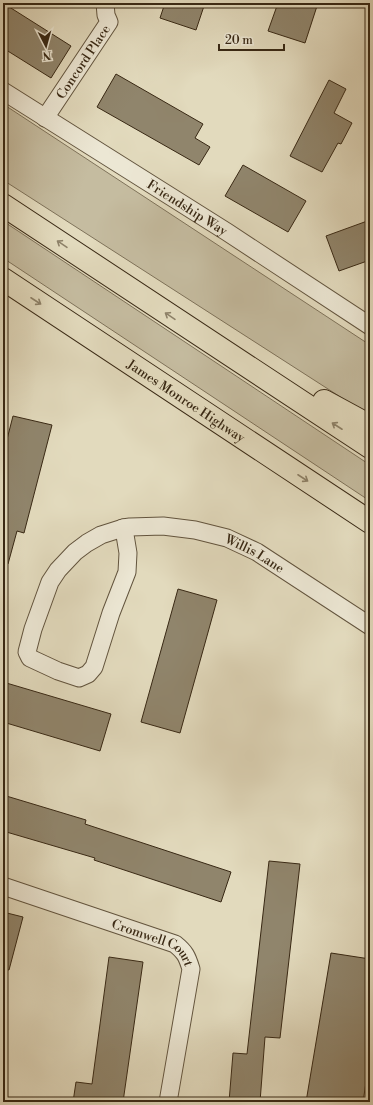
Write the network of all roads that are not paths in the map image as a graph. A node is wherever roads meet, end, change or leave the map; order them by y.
1 (105, 3) edge
2 (3, 91) edge
3 (45, 118) junction
4 (3, 205) edge
5 (3, 279) edge
6 (370, 326) edge
7 (196, 332) junction
8 (370, 426) edge
9 (370, 447) edge
10 (370, 522) edge
11 (123, 528) junction
12 (370, 626) edge
13 (3, 886) edge
14 (168, 1102) edge

1 - 3 street, Concord Place
2 - 3 street, Friendship Way
3 - 6 street, Friendship Way
7 -> 4 highway
5 -> 10 highway, James Monroe Highway
7 - 8 highway
9 -> 7 highway
11 - 11 street, Willis Lane
11 - 12 street, Willis Lane
13 - 14 street, Cromwell Court

